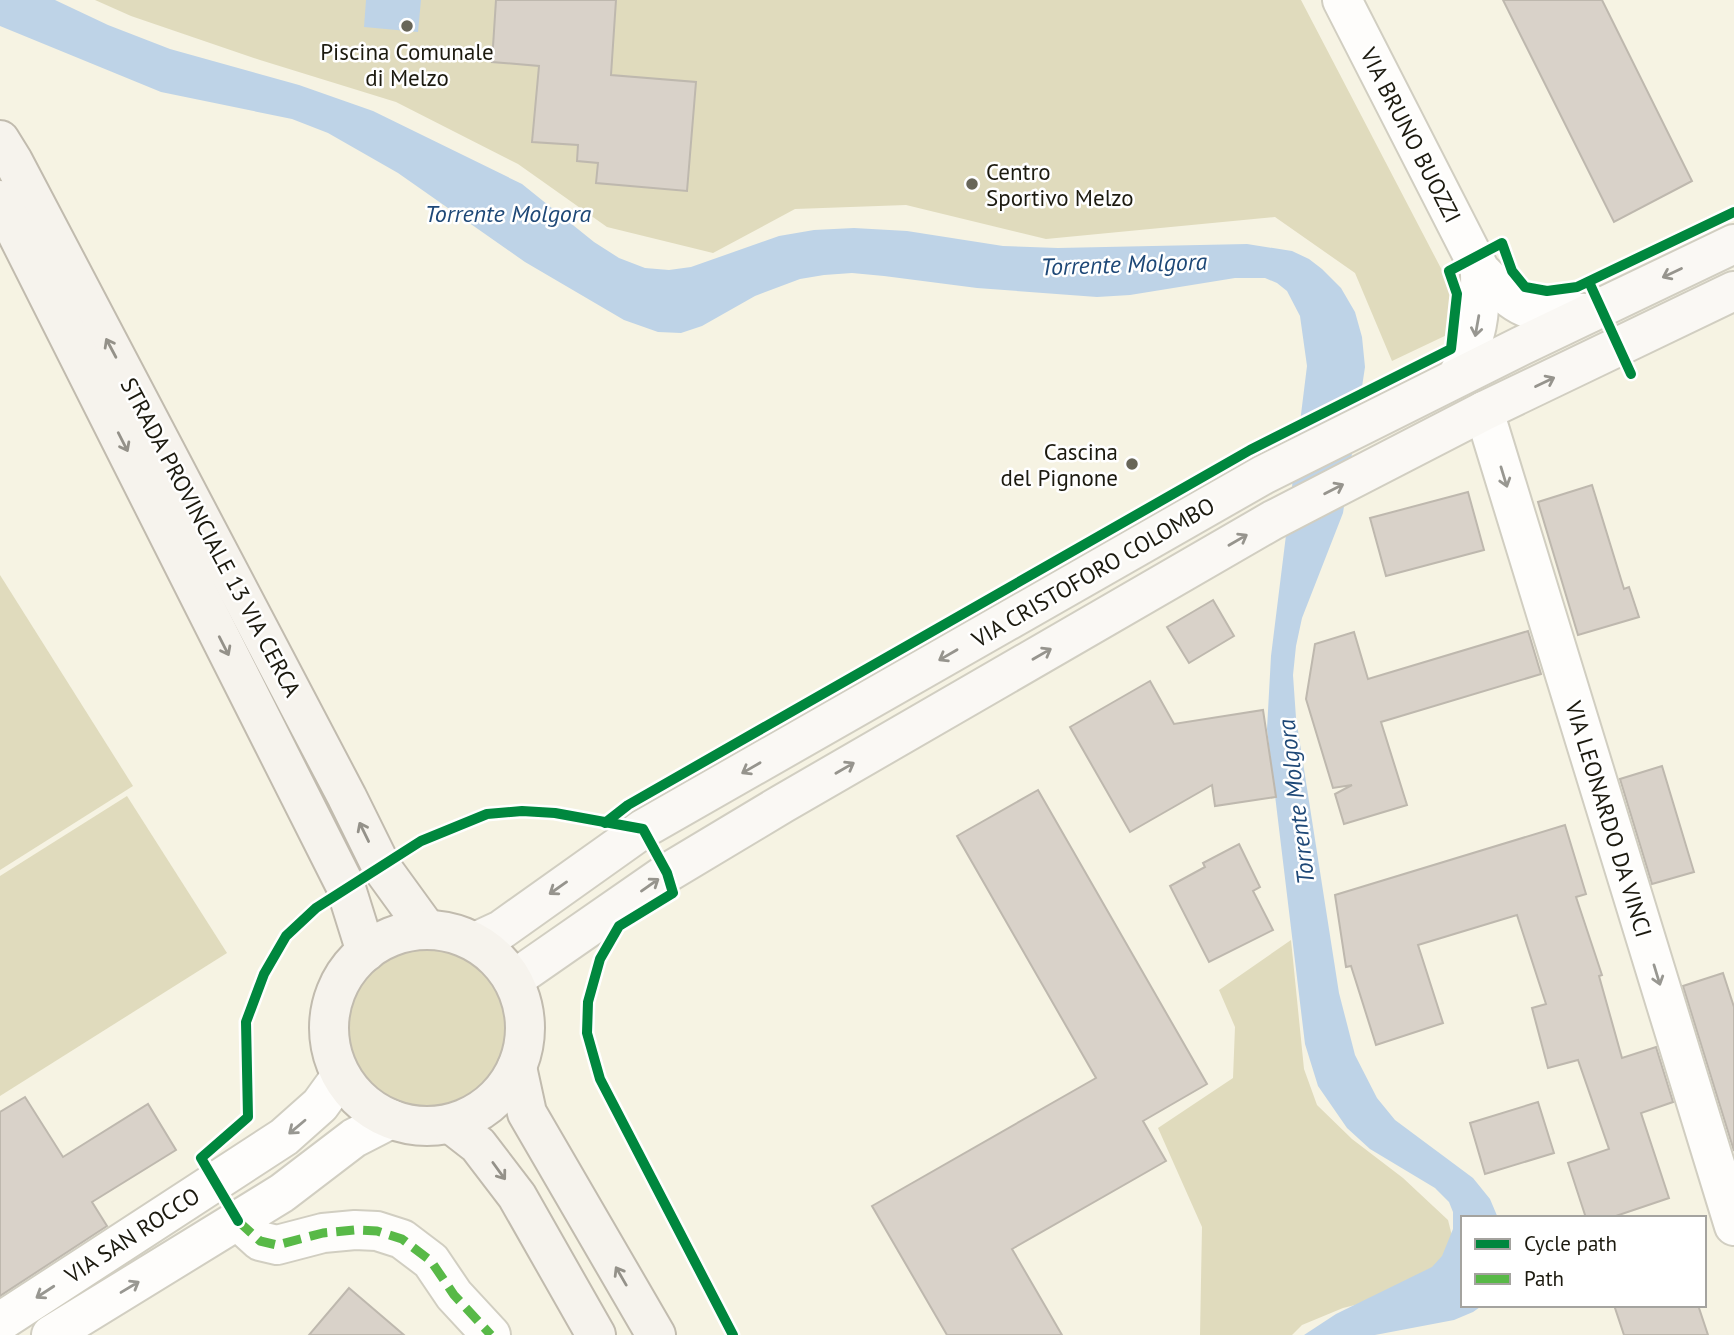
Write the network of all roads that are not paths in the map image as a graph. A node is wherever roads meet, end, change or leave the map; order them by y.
1 (1342, 0) edge
2 (0, 140) edge
3 (0, 200) edge
4 (1734, 244) edge
5 (13, 245) edge
6 (1480, 270) junction
7 (1734, 291) edge
8 (1589, 313) junction
9 (1457, 377) junction
10 (1484, 411) junction
11 (427, 930) junction
12 (475, 942) junction
13 (366, 951) junction
14 (513, 980) junction
15 (517, 1066) junction
16 (341, 1076) junction
17 (391, 1119) junction
18 (451, 1124) junction
19 (265, 1149) junction
20 (252, 1212) junction
21 (1734, 1226) edge
22 (0, 1322) edge
23 (51, 1335) edge
24 (491, 1335) edge
25 (596, 1335) edge
26 (656, 1335) edge

1 - 6 street, VIA BRUNO BUOZZI
11 -> 2 main road, STRADA PROVINCIALE 13 VIA CERCA
3 - 5 main road, STRADA PROVINCIALE 13 VIA CERCA
4 -> 8 street, VIA CRISTOFORO COLOMBO
5 -> 13 main road, STRADA PROVINCIALE 13 VIA CERCA
6 - 8 street, VIA BRUNO BUOZZI
6 -> 9 street, VIA BRUNO BUOZZI
10 -> 7 street, VIA CRISTOFORO COLOMBO
8 - 9 street, VIA CRISTOFORO COLOMBO
9 -> 12 street, VIA CRISTOFORO COLOMBO
14 -> 10 street, VIA CRISTOFORO COLOMBO
10 -> 21 street, VIA LEONARDO DA VINCI
11 - 12 main road
11 - 13 main road
12 - 14 main road
13 - 16 main road
14 - 15 main road
15 - 18 main road
26 -> 15 main road
16 - 17 main road
16 -> 19 street, VIA SAN ROCCO
17 - 18 main road
17 - 20 street, VIA SAN ROCCO
18 -> 25 main road
19 - 20 street
19 -> 22 street, VIA SAN ROCCO
23 -> 20 street, VIA SAN ROCCO
20 - 24 street

